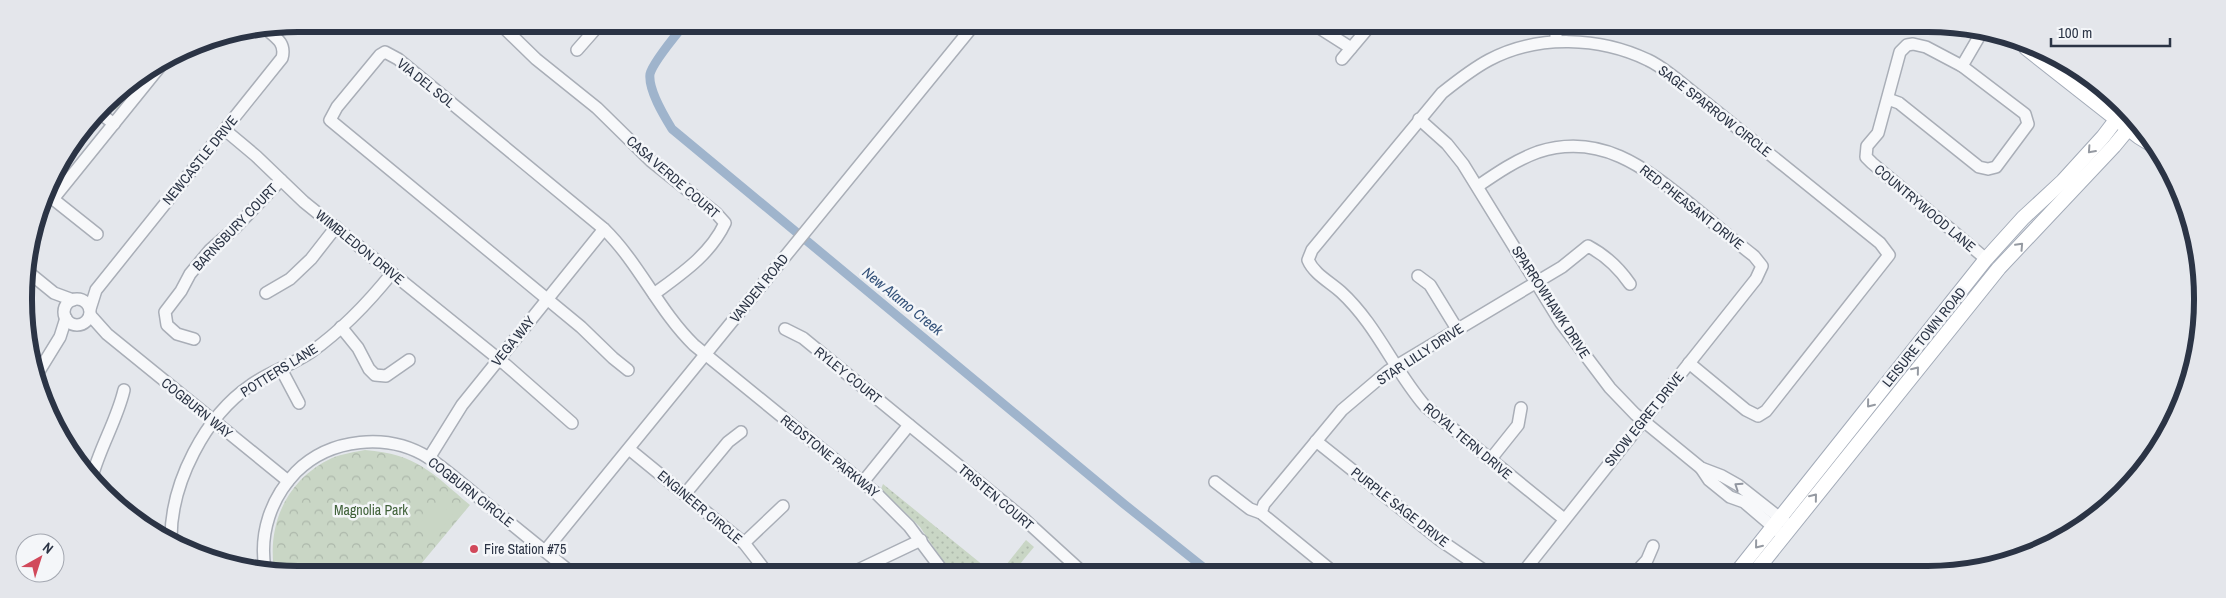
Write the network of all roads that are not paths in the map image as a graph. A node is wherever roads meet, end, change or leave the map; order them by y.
1 (509, 33) edge
2 (592, 33) edge
3 (967, 33) edge
4 (1327, 33) edge
5 (1364, 33) edge
6 (1556, 33) edge
7 (272, 34) edge
8 (1979, 38) edge
9 (1556, 42) junction
10 (1351, 48) junction
11 (577, 50) dead end
12 (2039, 57) edge
13 (1342, 59) dead end
14 (1962, 66) junction
15 (153, 76) edge
16 (1888, 99) junction
17 (2119, 115) edge
18 (105, 117) edge
19 (1419, 119) junction
20 (114, 124) junction
21 (2129, 126) edge
22 (225, 130) junction
23 (281, 180) junction
24 (1478, 186) junction
25 (56, 190) edge
26 (52, 199) edge
27 (336, 227) junction
28 (604, 229) junction
29 (97, 234) dead end
30 (1986, 259) junction
31 (1308, 260) joint
32 (1762, 266) joint
33 (392, 272) junction
34 (34, 276) edge
35 (1418, 276) dead end
36 (1537, 282) junction
37 (1630, 284) dead end
38 (96, 290) junction
39 (54, 293) junction
40 (266, 293) dead end
41 (654, 294) junction
42 (76, 300) junction
43 (547, 300) junction
44 (65, 314) junction
45 (85, 318) junction
46 (341, 327) junction
47 (1457, 328) junction
48 (784, 329) dead end
49 (60, 336) junction
50 (194, 339) dead end
51 (705, 354) junction
52 (499, 359) junction
53 (409, 360) dead end
54 (1688, 363) junction
55 (1396, 366) junction
56 (42, 367) edge
57 (281, 369) junction
58 (628, 370) dead end
59 (124, 390) dead end
60 (299, 403) dead end
61 (1521, 408) dead end
62 (1643, 420) junction
63 (214, 422) junction
64 (572, 423) dead end
65 (909, 426) junction
66 (741, 432) dead end
67 (1316, 441) junction
68 (629, 449) junction
69 (428, 458) junction
70 (1490, 460) junction
71 (95, 469) edge
72 (288, 481) junction
73 (863, 482) junction
74 (1215, 482) dead end
75 (685, 494) junction
76 (782, 506) dead end
77 (1261, 513) junction
78 (1564, 519) junction
79 (1782, 526) junction
80 (172, 533) edge
81 (921, 540) junction
82 (744, 543) junction
83 (1653, 546) dead end
84 (545, 551) junction
85 (265, 563) edge
86 (563, 566) edge
87 (762, 566) edge
88 (866, 566) edge
89 (939, 566) edge
90 (1076, 566) edge
91 (1326, 566) edge
92 (1478, 566) edge
93 (1528, 566) edge
94 (1642, 566) edge
95 (1743, 566) edge
96 (1759, 566) edge

1 - 41 street, CASA VERDE COURT
2 - 11 street
3 - 51 street, VANDEN ROAD
4 - 10 street
5 - 10 street
6 - 9 street
7 - 22 street, NEWCASTLE DRIVE
8 - 14 street
9 - 19 street, SAGE SPARROW CIRCLE
9 - 54 street, SAGE SPARROW CIRCLE
10 - 13 street
12 - 17 main road
14 - 16 street, COUNTRYWOOD LANE
14 - 16 street
15 - 20 street
16 - 30 street, COUNTRYWOOD LANE
17 -> 30 main road, LEISURE TOWN ROAD
18 - 20 street
19 - 24 street, SPARROWHAWK DRIVE
19 - 31 street, SAGE SPARROW CIRCLE
20 - 25 street
79 -> 21 main road, LEISURE TOWN ROAD
22 - 23 street, WIMBLEDON DRIVE
22 - 38 street, NEWCASTLE DRIVE
23 - 27 street, WIMBLEDON DRIVE
23 - 50 street, BARNSBURY COURT
24 - 32 street, RED PHEASANT DRIVE
24 - 36 street, SPARROWHAWK DRIVE
26 - 29 street
27 - 33 street, WIMBLEDON DRIVE
27 - 40 street
28 - 41 street, VIA DEL SOL
28 - 43 street, VEGA WAY
28 - 43 street, VIA DEL SOL
30 -> 79 main road, LEISURE TOWN ROAD
31 - 55 street, ROYAL TERN DRIVE
32 - 54 street, SNOW EGRET DRIVE
33 - 46 street, POTTERS LANE
33 - 52 street, WIMBLEDON DRIVE
34 - 39 street
35 - 47 street
36 - 37 street, STAR LILLY DRIVE
36 - 47 street, STAR LILLY DRIVE
36 - 62 street, SPARROWHAWK DRIVE
38 - 42 street, NEWCASTLE DRIVE
38 - 45 street, NEWCASTLE DRIVE
39 - 42 street
39 - 44 street
41 - 51 street, VIA DEL SOL
42 - 44 street
42 - 45 street
43 - 52 street, VEGA WAY
43 - 58 street
44 - 45 street
44 - 49 street
45 - 49 street
45 - 63 street, COGBURN WAY
46 - 53 street
46 - 57 street, POTTERS LANE
47 - 55 street, STAR LILLY DRIVE
48 - 65 street, RYLEY COURT
49 - 56 street
51 - 68 street, VANDEN ROAD
51 - 73 street, REDSTONE PARKWAY
52 - 64 street, WIMBLEDON DRIVE
52 - 69 street, VEGA WAY
54 - 62 street, SNOW EGRET DRIVE
55 - 67 street, STAR LILLY DRIVE
55 - 70 street, ROYAL TERN DRIVE
57 - 60 street
57 - 63 street, POTTERS LANE
59 - 71 street
61 - 70 street
62 - 78 street, SNOW EGRET DRIVE
62 - 79 street, SPARROWHAWK DRIVE
63 - 72 street, COGBURN WAY
63 - 80 street, POTTERS LANE
65 - 73 street
65 - 90 street, TRISTEN COURT
66 - 75 street
67 - 77 street, STAR LILLY DRIVE
67 - 92 street, PURPLE SAGE DRIVE
68 - 75 street, ENGINEER CIRCLE
68 - 84 street, VANDEN ROAD
69 - 72 street, COGBURN CIRCLE
69 - 84 street, COGBURN CIRCLE
70 - 78 street, ROYAL TERN DRIVE
72 - 85 street, COGBURN CIRCLE
73 - 81 street, REDSTONE PARKWAY
74 - 77 street
75 - 82 street, ENGINEER CIRCLE
76 - 82 street
77 - 91 street
78 - 93 street, SNOW EGRET DRIVE
79 -> 95 main road, LEISURE TOWN ROAD
79 - 96 main road, LEISURE TOWN ROAD
81 - 88 street
81 - 89 street, REDSTONE PARKWAY
82 - 87 street, ENGINEER CIRCLE
83 - 94 street
84 - 86 street, COGBURN CIRCLE

